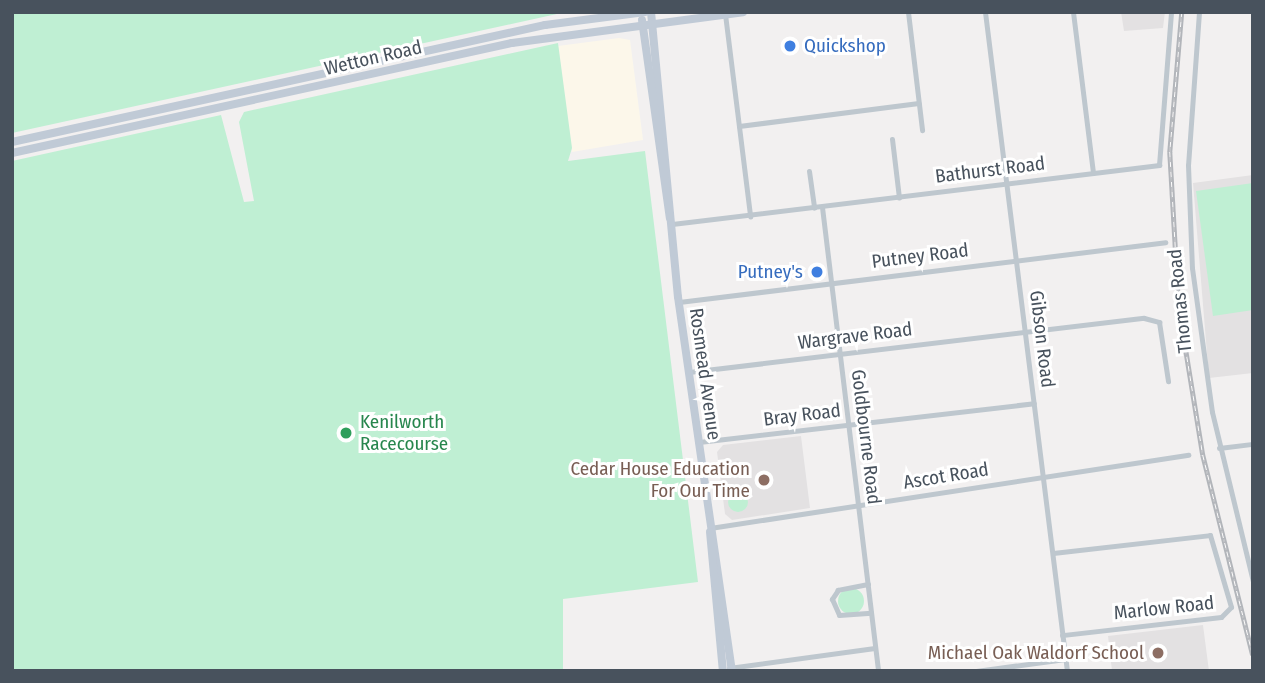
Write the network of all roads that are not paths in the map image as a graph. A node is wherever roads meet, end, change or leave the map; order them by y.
1 (642, 12) edge
2 (651, 12) edge
3 (743, 12) edge
4 (908, 12) edge
5 (985, 12) edge
6 (1073, 12) edge
7 (1171, 12) edge
8 (1199, 12) edge
9 (726, 14) edge
10 (647, 24) junction
11 (919, 103) junction
12 (739, 125) junction
13 (922, 130) dead end
14 (892, 139) dead end
15 (12, 142) edge
16 (12, 153) edge
17 (809, 171) dead end
18 (1093, 173) junction
19 (1007, 184) junction
20 (899, 198) junction
21 (822, 207) junction
22 (814, 208) junction
23 (750, 216) junction
24 (672, 222) junction
25 (1165, 242) dead end
26 (1016, 260) junction
27 (831, 283) junction
28 (679, 302) junction
29 (1025, 332) junction
30 (840, 354) junction
31 (689, 373) junction
32 (1168, 381) dead end
33 (1034, 402) junction
34 (848, 425) junction
35 (699, 443) junction
36 (1253, 444) edge
37 (1219, 448) junction
38 (1188, 455) dead end
39 (1044, 478) junction
40 (858, 505) junction
41 (709, 530) junction
42 (1053, 553) junction
43 (1253, 582) edge
44 (868, 584) junction
45 (871, 613) junction
46 (1062, 635) junction
47 (875, 649) junction
48 (1065, 659) junction
49 (727, 669) edge
50 (878, 671) edge
51 (976, 671) edge
52 (1067, 671) edge

1 - 10 main road, Rosmead Avenue
1 - 15 main road, Wetton Road
2 - 10 main road, Rosmead Avenue
3 - 9 main road, Wetton Road
4 - 11 street
5 - 19 street, Gibson Road
6 - 18 street
7 - 18 street, Bathurst Road
8 - 37 street, Thomas Road
9 - 10 main road, Wetton Road
9 - 12 street
10 - 16 main road, Wetton Road
10 - 24 main road, Rosmead Avenue
11 - 12 street
11 - 13 street
12 - 23 street
14 - 20 street
17 - 22 street
18 - 19 street, Bathurst Road
19 - 20 street, Bathurst Road
19 - 26 street, Gibson Road
20 - 21 street, Bathurst Road
21 - 22 street, Bathurst Road
21 - 27 street, Goldbourne Road
22 - 23 street, Bathurst Road
23 - 24 street, Bathurst Road
24 - 28 main road, Rosmead Avenue
25 - 26 street, Putney Road
26 - 27 street, Putney Road
26 - 29 street, Gibson Road
27 - 28 street, Putney Road
27 - 30 street, Goldbourne Road
28 - 31 main road, Rosmead Avenue
29 - 30 street, Wargrave Road
29 - 32 street, Wargrave Road
29 - 33 street, Gibson Road
30 - 31 street, Wargrave Road
30 - 34 street, Goldbourne Road
31 - 35 main road, Rosmead Avenue
33 - 34 street, Bray Road
33 - 39 street, Gibson Road
34 - 35 street, Bray Road
34 - 40 street, Goldbourne Road
35 - 41 main road, Rosmead Avenue
36 - 37 street
37 - 43 street, Thomas Road
38 - 39 street, Ascot Road
39 - 40 street, Ascot Road
39 - 42 street, Gibson Road
40 - 41 street, Ascot Road
40 - 44 street, Goldbourne Road
41 - 49 main road, Rosmead Avenue
42 - 46 street, Gibson Road
42 - 46 street, Marlow Road
44 - 45 street, Goldbourne Road
44 - 45 street
45 - 47 street, Goldbourne Road
46 - 48 street, Gibson Road
47 - 49 street
47 - 50 street, Goldbourne Road
48 - 51 street
48 - 52 street, Gibson Road

